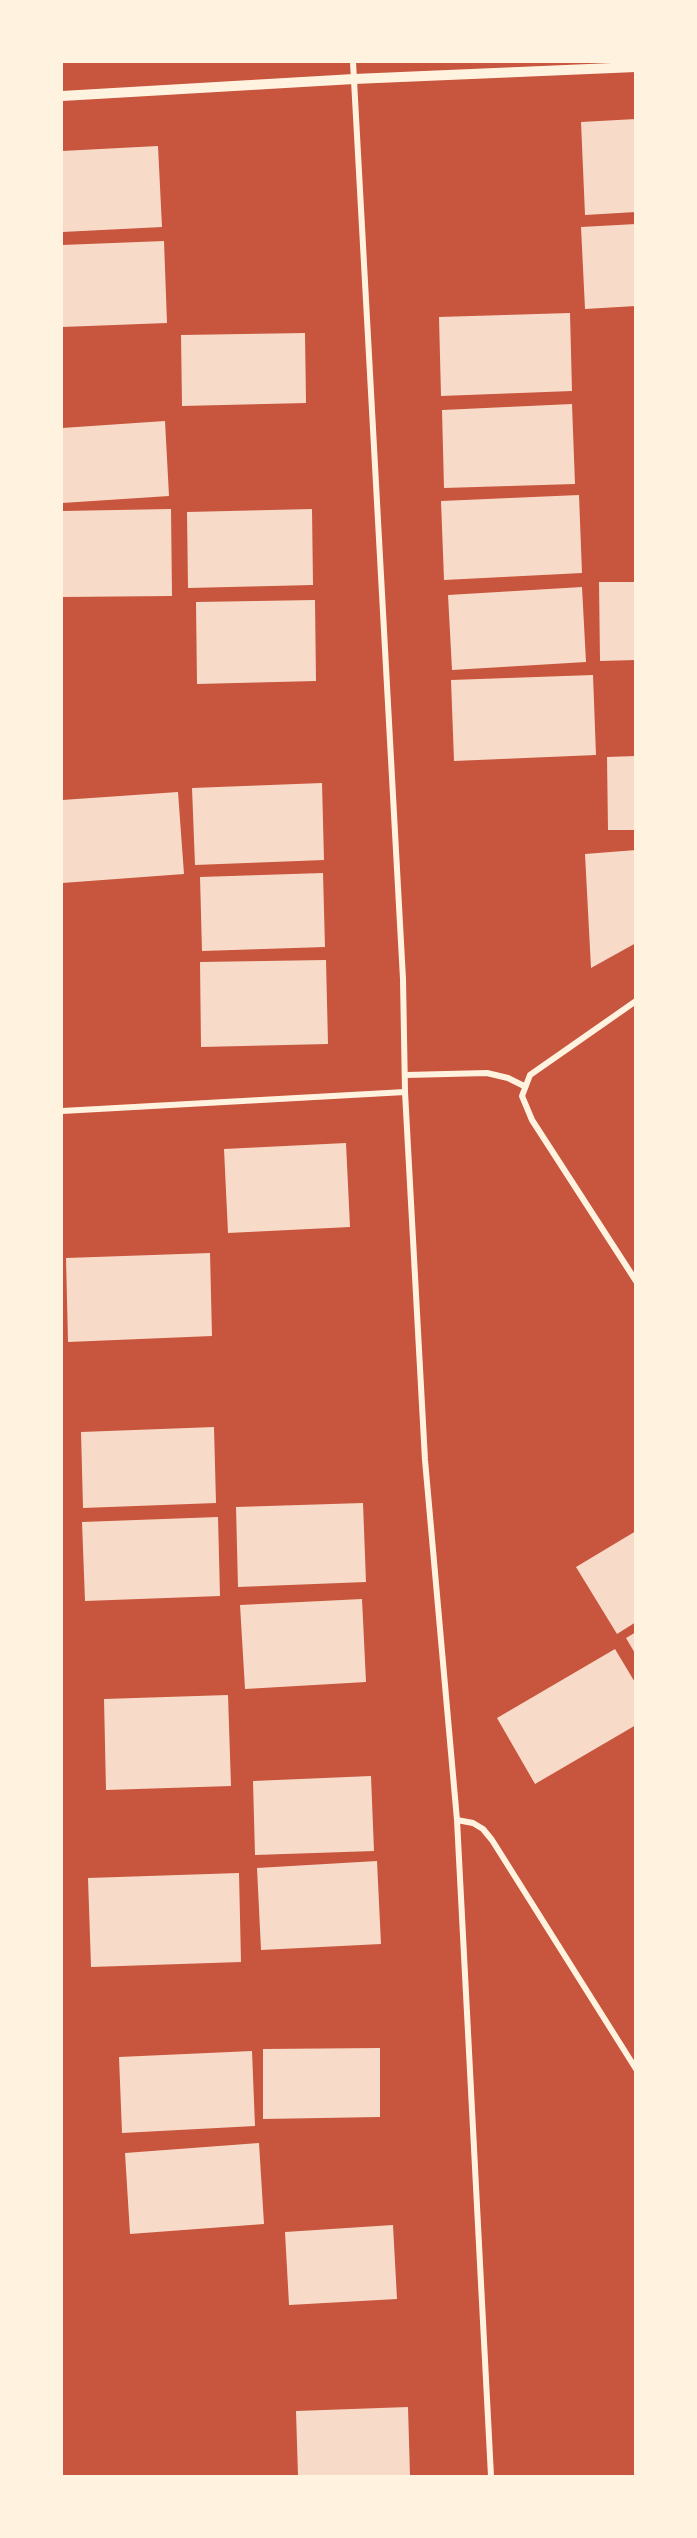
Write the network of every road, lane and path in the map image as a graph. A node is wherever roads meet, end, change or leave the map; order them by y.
1 (353, 62) edge
2 (636, 67) edge
3 (354, 79) junction
4 (62, 96) edge
5 (636, 1001) edge
6 (406, 1075) junction
7 (524, 1086) junction
8 (405, 1092) junction
9 (62, 1111) edge
10 (636, 1281) edge
11 (457, 1820) junction
12 (636, 2069) edge
13 (491, 2476) edge

1 - 3 street
2 - 3 street
3 - 4 street
3 - 6 street
5 - 7 street
6 - 7 street
6 - 8 street
7 - 10 street
8 - 9 street
8 - 11 street
11 - 12 street
11 - 13 street

